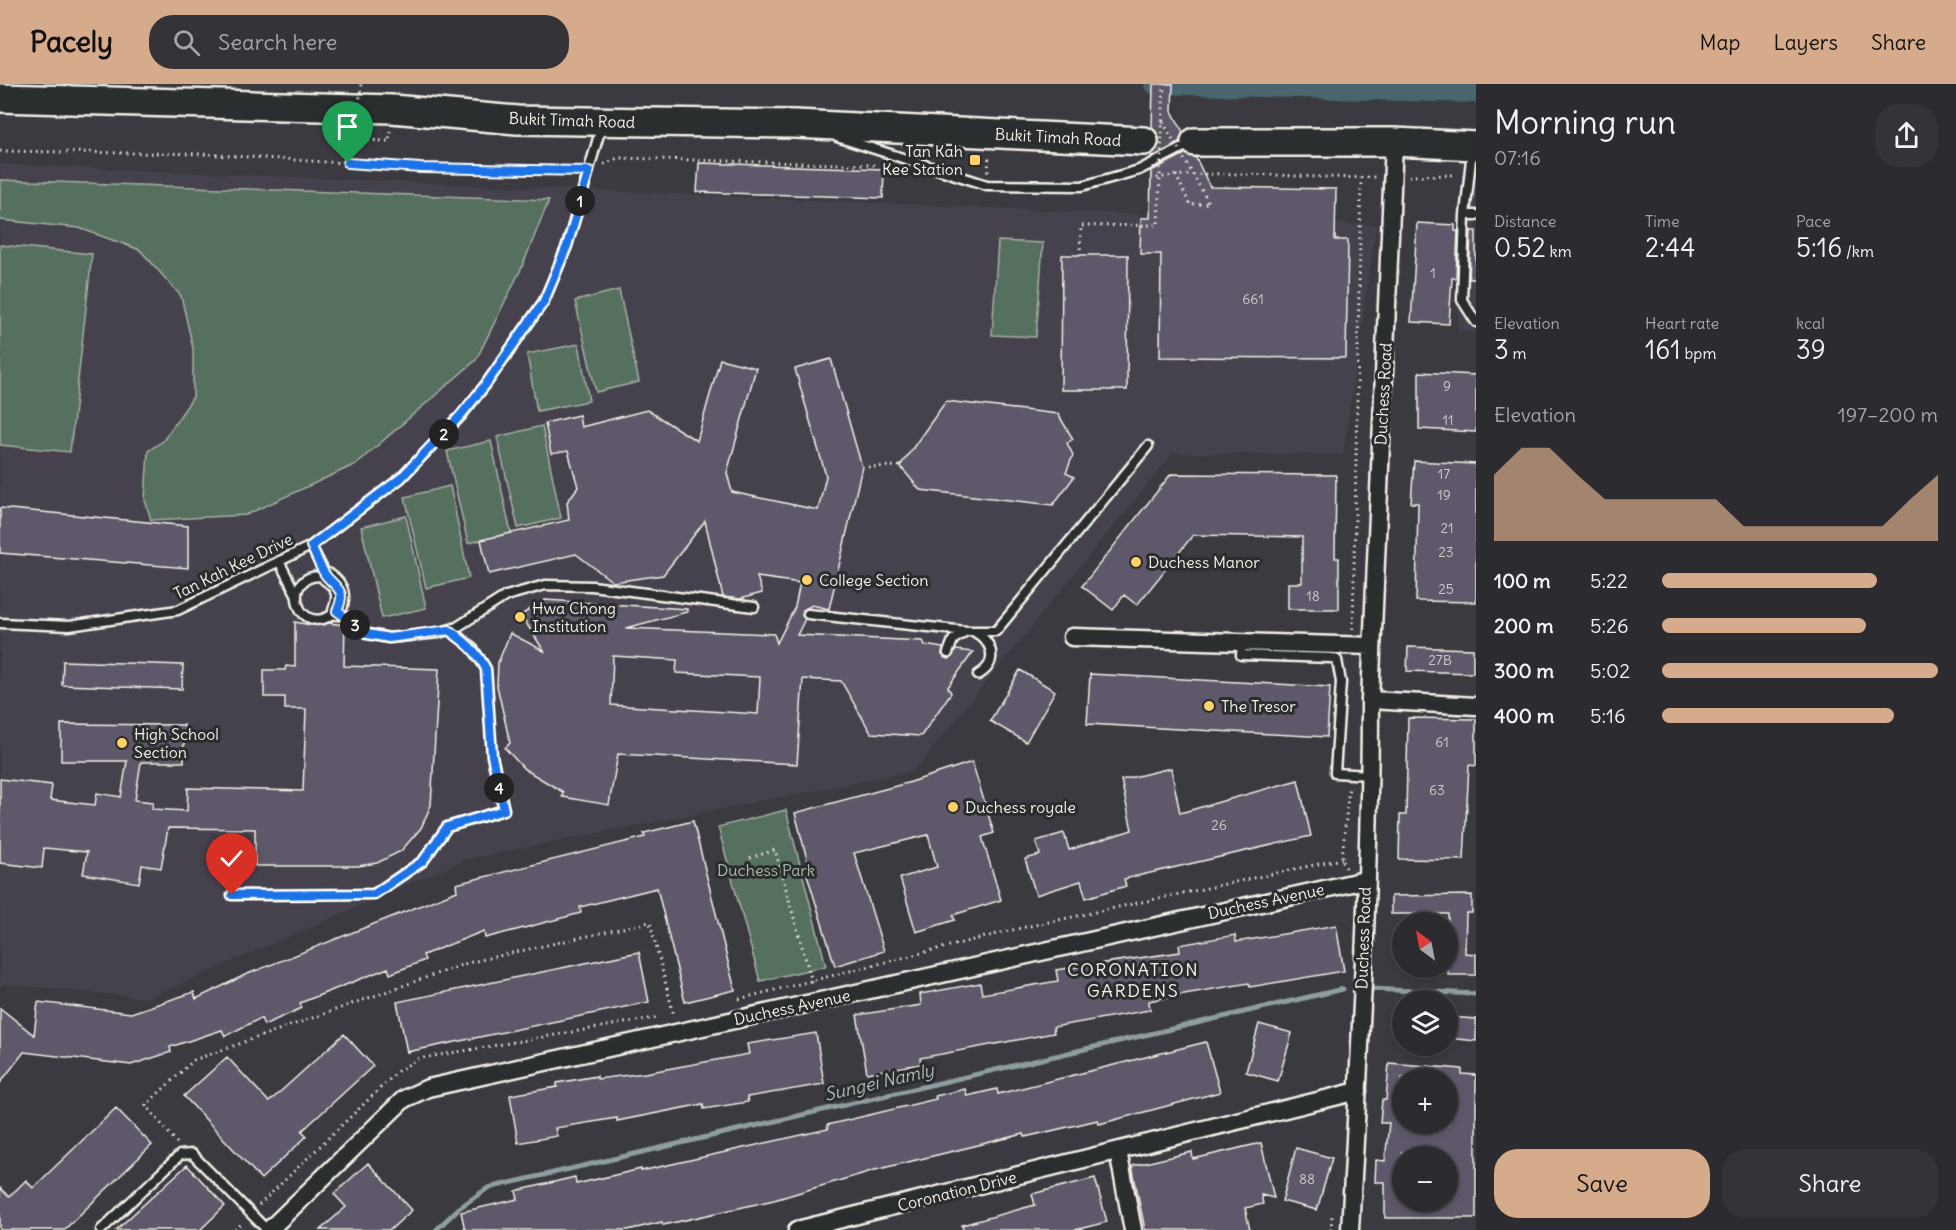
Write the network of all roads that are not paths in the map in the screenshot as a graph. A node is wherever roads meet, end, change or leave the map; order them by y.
1 (0, 98) edge
2 (602, 122) junction
3 (795, 124) junction
4 (1144, 141) tunnel mouth
5 (1195, 142) joint
6 (1394, 142) junction
7 (1474, 146) edge
8 (1465, 215) junction
9 (1476, 215) edge
10 (1476, 322) edge
11 (1148, 446) dead end
12 (311, 546) junction
13 (279, 561) junction
14 (327, 577) junction
15 (296, 594) junction
16 (754, 608) dead end
17 (337, 611) junction
18 (808, 614) dead end
19 (0, 623) edge
20 (449, 630) junction
21 (970, 631) junction
22 (1072, 637) dead end
23 (1242, 643) junction
24 (1372, 646) junction
25 (948, 653) dead end
26 (978, 675) dead end
27 (1370, 700) junction
28 (1476, 706) edge
29 (1370, 776) junction
30 (1365, 880) junction
31 (232, 895) dead end
32 (1358, 1091) junction
33 (1118, 1151) junction
34 (101, 1230) edge
35 (268, 1230) edge
36 (797, 1230) edge
37 (1133, 1230) edge
38 (1350, 1230) edge

1 - 2 highway, Bukit Timah Road
2 - 3 highway, Bukit Timah Road
2 - 12 lane, Tan Kah Kee Drive
3 - 4 highway, Bukit Timah Road
3 - 5 lane
5 - 6 highway
6 - 7 highway
6 - 24 street, Duchess Road
7 - 8 lane
8 - 9 lane
8 - 10 lane
11 - 21 lane
12 - 13 lane, Tan Kah Kee Drive
12 - 14 lane
13 - 15 lane
13 - 19 lane, Tan Kah Kee Drive
14 - 15 lane
14 - 17 street
15 - 17 lane
16 - 20 lane
17 - 20 lane
18 - 21 lane
20 - 31 lane
21 - 25 lane
21 - 26 lane
22 - 23 street
23 - 24 street
23 - 29 lane
24 - 27 street, Duchess Road
27 - 28 street
27 - 29 street, Duchess Road
29 - 30 street, Duchess Road
30 - 32 street, Duchess Road
30 - 35 street, Duchess Avenue
32 - 33 street, Coronation Drive
32 - 38 street, Duchess Road
33 - 36 street, Coronation Drive
33 - 37 street
34 - 35 lane

